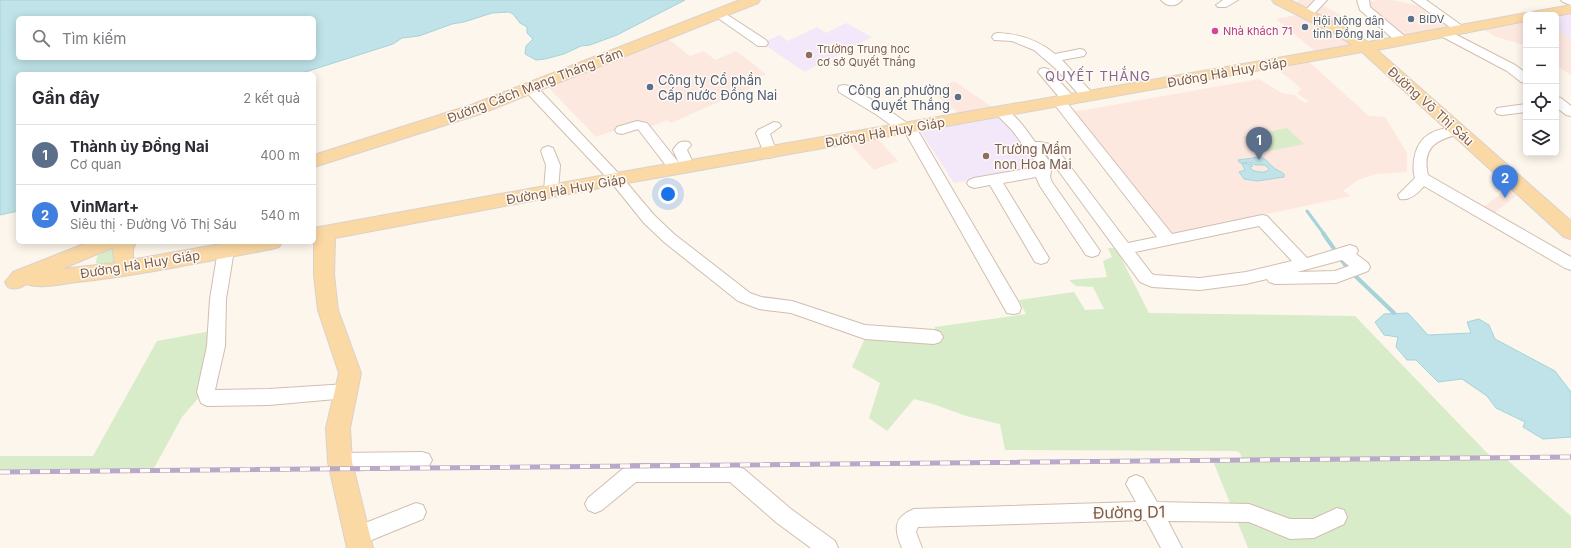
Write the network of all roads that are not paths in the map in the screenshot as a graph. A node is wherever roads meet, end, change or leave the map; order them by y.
1 (752, 0) edge
2 (1167, 0) edge
3 (1176, 0) edge
4 (1279, 0) edge
5 (1321, 0) edge
6 (1362, 0) edge
7 (1418, 0) edge
8 (1567, 0) edge
9 (1571, 2) edge
10 (1571, 9) edge
11 (1554, 12) edge
12 (719, 14) junction
13 (1308, 14) junction
14 (1523, 18) edge
15 (1462, 30) junction
16 (1445, 33) junction
17 (998, 37) dead end
18 (1402, 41) junction
19 (762, 43) dead end
20 (1365, 47) junction
21 (1080, 53) dead end
22 (1053, 58) junction
23 (1044, 72) dead end
24 (1523, 77) edge
25 (863, 86) dead end
26 (531, 89) junction
27 (1088, 96) junction
28 (1064, 100) junction
29 (1560, 102) edge
30 (1523, 108) edge
31 (1502, 111) dead end
32 (1001, 112) junction
33 (1571, 112) edge
34 (774, 126) dead end
35 (907, 128) junction
36 (622, 130) dead end
37 (1458, 130) junction
38 (684, 146) dead end
39 (548, 151) dead end
40 (770, 153) junction
41 (316, 160) edge
42 (1050, 166) junction
43 (682, 168) junction
44 (1422, 178) junction
45 (616, 179) junction
46 (994, 179) junction
47 (974, 182) dead end
48 (551, 191) junction
49 (1405, 195) dead end
50 (1571, 232) edge
51 (320, 234) edge
52 (1168, 240) junction
53 (102, 244) edge
54 (104, 244) edge
55 (125, 244) edge
56 (260, 244) edge
57 (1125, 249) junction
58 (226, 250) junction
59 (1092, 251) dead end
60 (1041, 258) dead end
61 (1304, 264) junction
62 (1571, 264) edge
63 (135, 266) junction
64 (103, 272) junction
65 (1246, 278) junction
66 (19, 280) edge
67 (1013, 308) dead end
68 (934, 337) dead end
69 (347, 391) junction
70 (422, 460) dead end
71 (340, 462) junction
72 (1136, 484) dead end
73 (595, 504) dead end
74 (1151, 510) junction
75 (416, 512) dead end
76 (1337, 517) dead end
77 (359, 542) edge
78 (828, 548) edge
79 (912, 548) edge
80 (1172, 548) edge

1 - 12 main road, Đường Cách Mạng Tháng Tám
2 - 3 street
4 - 13 main road, Đường Võ Thị Sáu
5 - 13 street
6 - 18 street
7 - 15 street
8 - 9 street
10 - 11 main road
12 - 19 street
12 - 26 main road, Đường Cách Mạng Tháng Tám
13 - 20 main road, Đường Võ Thị Sáu
14 - 15 main road, Đường Hà Huy Giáp
15 - 16 main road, Đường Hà Huy Giáp
16 - 18 main road, Đường Hà Huy Giáp
16 - 24 street
17 - 22 street
18 - 20 main road, Đường Hà Huy Giáp
20 - 27 main road, Đường Hà Huy Giáp
20 - 37 main road, Đường Võ Thị Sáu
21 - 22 street
22 - 27 street
23 - 28 street
25 - 35 street
26 - 41 main road, Đường Cách Mạng Tháng Tám
26 - 45 street
27 - 28 main road, Đường Hà Huy Giáp
28 - 32 main road, Đường Hà Huy Giáp
28 - 52 street
29 - 33 street
30 - 31 street
32 - 35 main road, Đường Hà Huy Giáp
32 - 42 street
34 - 40 street
35 - 40 main road, Đường Hà Huy Giáp
35 - 67 street
36 - 43 street
37 - 44 street
37 - 50 main road, Đường Võ Thị Sáu
38 - 43 street
39 - 48 street
40 - 43 main road, Đường Hà Huy Giáp
42 - 46 street
42 - 57 street
42 - 59 street
43 - 45 main road, Đường Hà Huy Giáp
44 - 49 street
44 - 62 street
45 - 48 main road, Đường Hà Huy Giáp
45 - 68 street
46 - 47 street
46 - 60 street
48 - 51 main road, Đường Hà Huy Giáp
51 - 69 main road
52 - 57 street
52 - 61 street
53 - 66 main road
54 - 64 main road
55 - 63 main road
56 - 58 main road, Đường Hà Huy Giáp
57 - 65 street
58 - 63 main road, Đường Hà Huy Giáp
58 - 69 street
61 - 65 street
61 - 65 street
63 - 64 main road, Đường Hà Huy Giáp
64 - 66 main road, Đường Hà Huy Giáp
69 - 71 main road
70 - 71 street
71 - 77 main road
72 - 74 street
73 - 78 street
74 - 76 street, Đường D1
74 - 79 street, Đường D1
74 - 80 street
75 - 77 street

